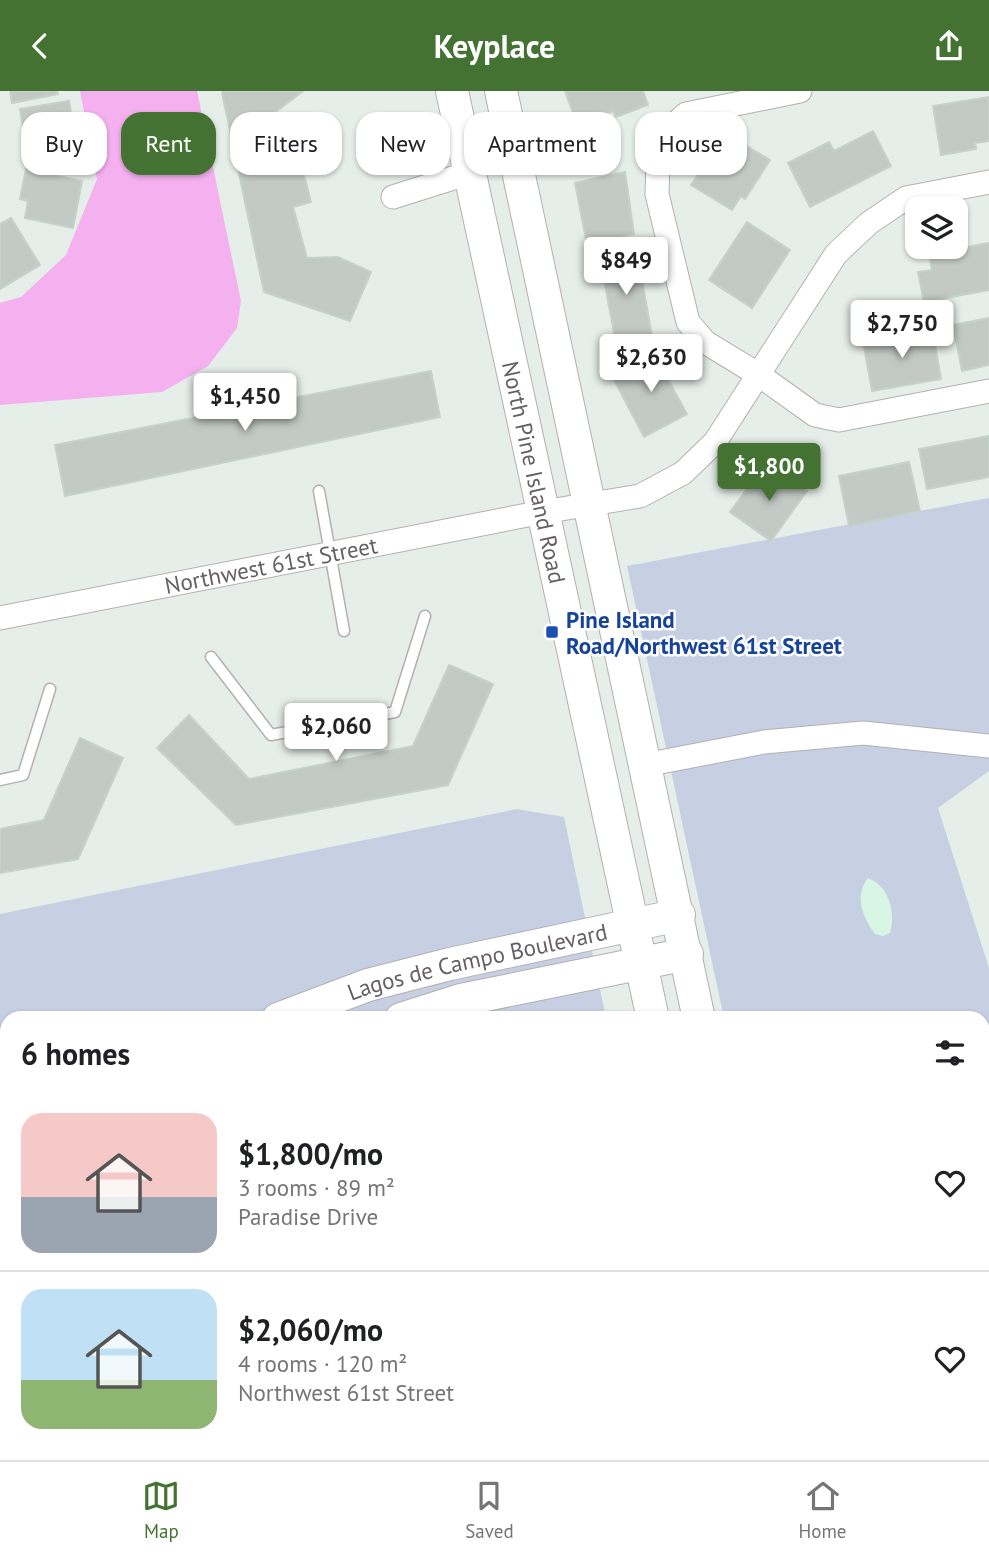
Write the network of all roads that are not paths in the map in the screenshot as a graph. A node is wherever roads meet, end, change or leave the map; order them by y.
1 (452, 91) edge
2 (501, 91) edge
3 (800, 91) edge
4 (464, 149) edge
5 (464, 175) edge
6 (469, 175) edge
7 (989, 182) edge
8 (393, 197) dead end
9 (759, 375) junction
10 (989, 391) edge
11 (319, 491) dead end
12 (588, 505) junction
13 (543, 512) junction
14 (330, 554) junction
15 (425, 616) dead end
16 (0, 618) edge
17 (344, 631) dead end
18 (211, 657) dead end
19 (50, 689) dead end
20 (989, 746) edge
21 (645, 765) junction
22 (0, 780) edge
23 (679, 915) junction
24 (633, 925) junction
25 (687, 954) junction
26 (641, 963) junction
27 (299, 1011) edge
28 (426, 1011) edge
29 (651, 1011) edge
30 (698, 1011) edge

1 - 4 main road, North Pine Island Road
2 - 12 main road, North Pine Island Road
3 - 9 street
5 - 8 street
6 - 13 main road, North Pine Island Road
7 - 9 street, Northwest 61st Street
9 - 10 street
9 - 12 street, Northwest 61st Street
11 - 14 lane
12 - 13 street, Northwest 61st Street
12 - 21 main road, North Pine Island Road
13 - 14 street, Northwest 61st Street
13 - 24 main road, North Pine Island Road
14 - 16 street, Northwest 61st Street
14 - 17 lane
15 - 18 lane
19 - 22 lane
20 - 21 street
21 - 23 main road, North Pine Island Road
23 - 24 main road, Lagos de Campo Boulevard
23 - 25 main road, North Pine Island Road
24 - 26 main road, North Pine Island Road
24 - 27 main road, Lagos de Campo Boulevard
25 - 26 main road, Lagos de Campo Boulevard
25 - 30 main road, North Pine Island Road
26 - 28 main road, Lagos de Campo Boulevard
26 - 29 main road, North Pine Island Road

